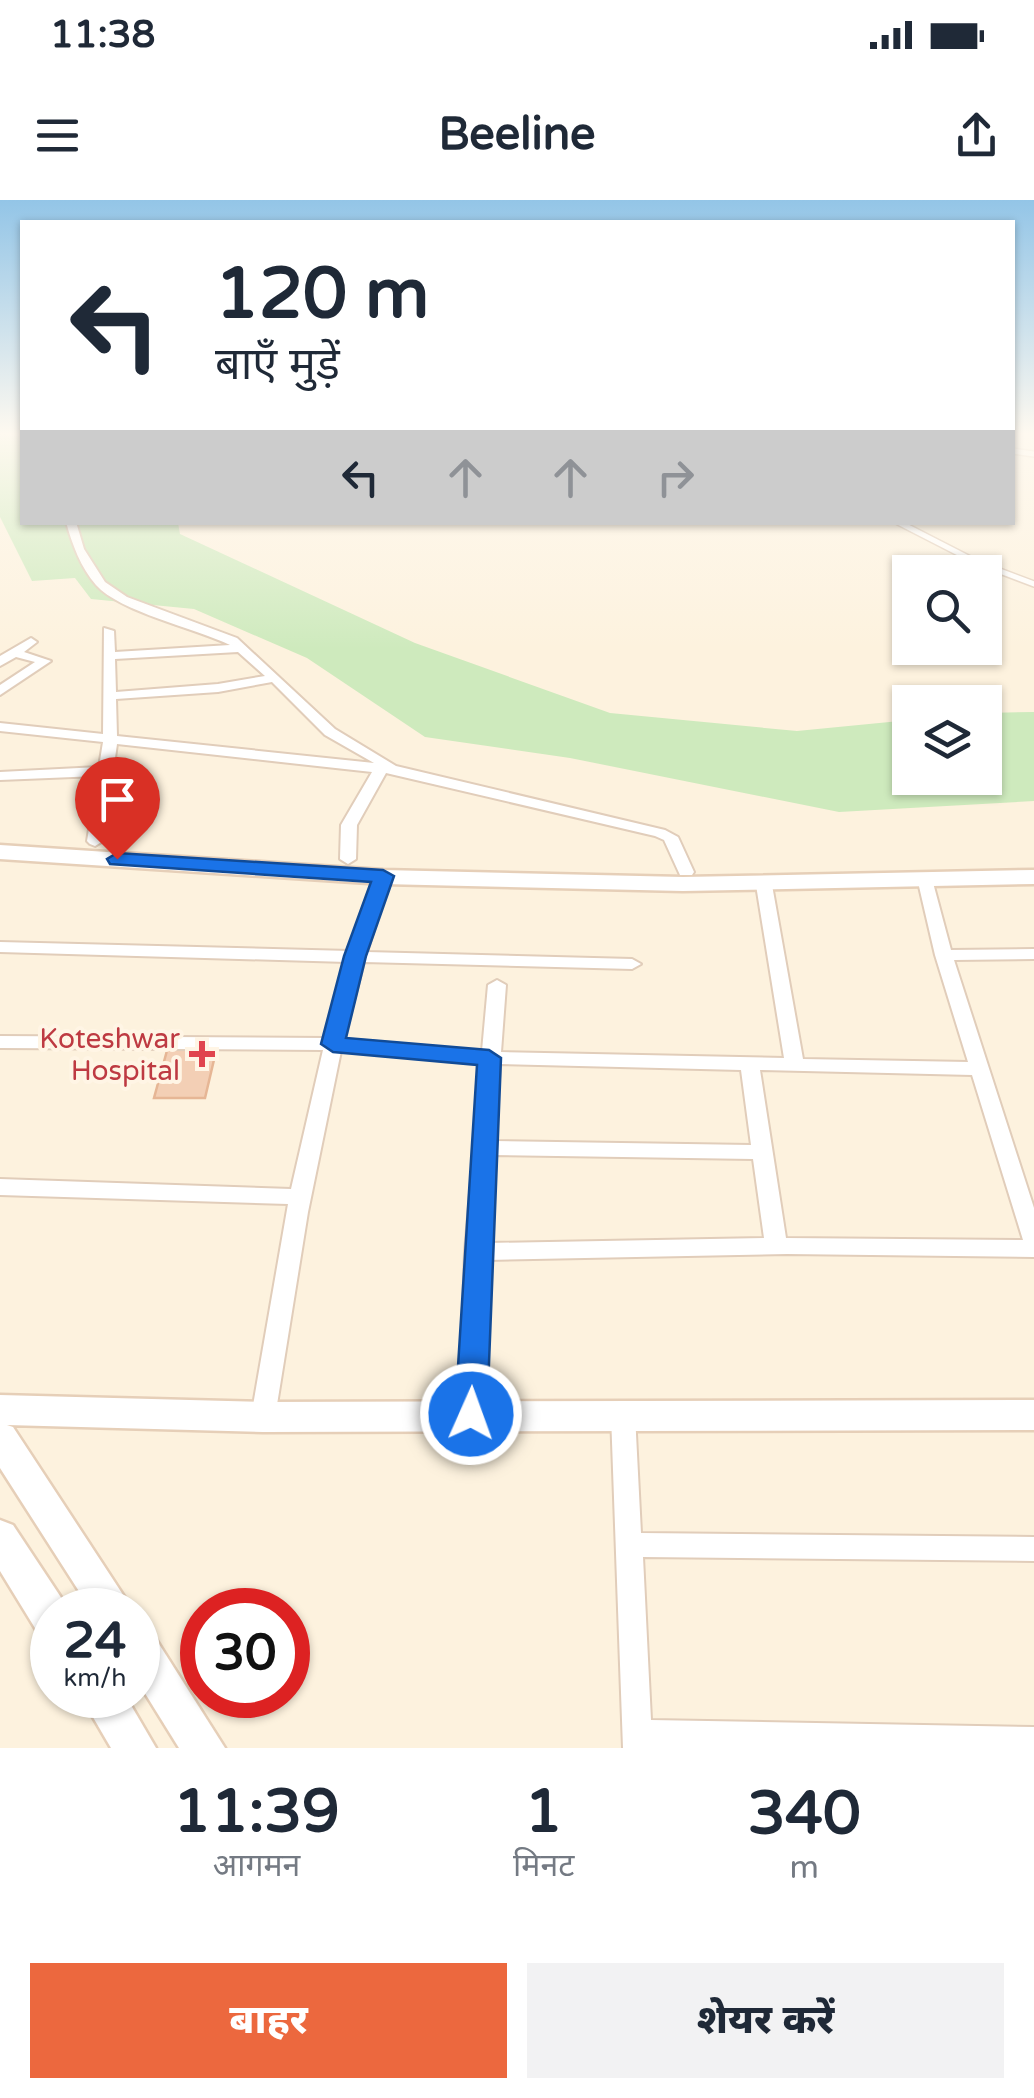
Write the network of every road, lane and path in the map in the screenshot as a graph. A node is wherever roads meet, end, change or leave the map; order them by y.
1 (72, 525) edge
2 (904, 525) edge
3 (1034, 584) edge
4 (108, 631) dead end
5 (31, 642) dead end
6 (240, 648) junction
7 (14, 653) junction
8 (108, 656) junction
9 (0, 662) edge
10 (275, 678) junction
11 (0, 692) edge
12 (109, 696) junction
13 (0, 726) edge
14 (110, 741) junction
15 (388, 770) junction
16 (106, 771) junction
17 (0, 776) edge
18 (0, 840) edge
19 (95, 841) junction
20 (0, 852) edge
21 (348, 859) junction
22 (1034, 862) edge
23 (686, 872) junction
24 (383, 876) junction
25 (1034, 877) edge
26 (926, 882) junction
27 (764, 885) junction
28 (0, 947) edge
29 (1034, 954) edge
30 (944, 955) junction
31 (355, 956) junction
32 (632, 964) dead end
33 (497, 985) dead end
34 (0, 1042) edge
35 (333, 1044) junction
36 (489, 1058) junction
37 (750, 1064) junction
38 (795, 1066) junction
39 (981, 1068) junction
40 (484, 1148) junction
41 (763, 1152) junction
42 (0, 1186) edge
43 (298, 1197) junction
44 (776, 1246) junction
45 (1034, 1246) edge
46 (476, 1252) junction
47 (0, 1410) edge
48 (471, 1414) junction
49 (623, 1414) junction
50 (1034, 1415) edge
51 (263, 1417) junction
52 (0, 1438) edge
53 (0, 1537) edge
54 (628, 1545) junction
55 (1034, 1548) edge
56 (32, 1588) edge
57 (99, 1588) edge
58 (160, 1681) edge
59 (116, 1718) edge
60 (638, 1741) edge
61 (1034, 1742) edge
62 (135, 1748) edge
63 (204, 1748) edge

1 - 6 street
2 - 3 lane
4 - 8 street
5 - 7 street
6 - 8 street
6 - 10 street
7 - 9 street
7 - 11 street
8 - 12 street
10 - 12 street
10 - 15 street
12 - 14 street
13 - 14 street
14 - 15 street
14 - 16 street
15 - 21 street
15 - 23 street
16 - 17 street
16 - 19 street
18 - 19 street
19 - 21 street
20 - 24 street
21 - 23 street
22 - 23 street
24 - 27 street
24 - 31 street
25 - 26 street
26 - 27 street
26 - 30 street
27 - 38 street
28 - 31 street
29 - 30 street
30 - 39 street
31 - 32 street
31 - 35 street
33 - 36 street
34 - 35 street
35 - 36 street
35 - 43 street
36 - 37 street
36 - 40 street
37 - 38 street
37 - 41 street
38 - 39 street
39 - 45 street
40 - 41 street
40 - 46 street
41 - 44 street
42 - 43 street
43 - 51 street
44 - 45 street
44 - 46 street
46 - 48 street
47 - 51 street
48 - 49 street
48 - 51 street
49 - 50 street
49 - 54 street
52 - 57 street
53 - 56 street
54 - 55 street
54 - 60 street
58 - 63 street
59 - 62 street
60 - 61 street

